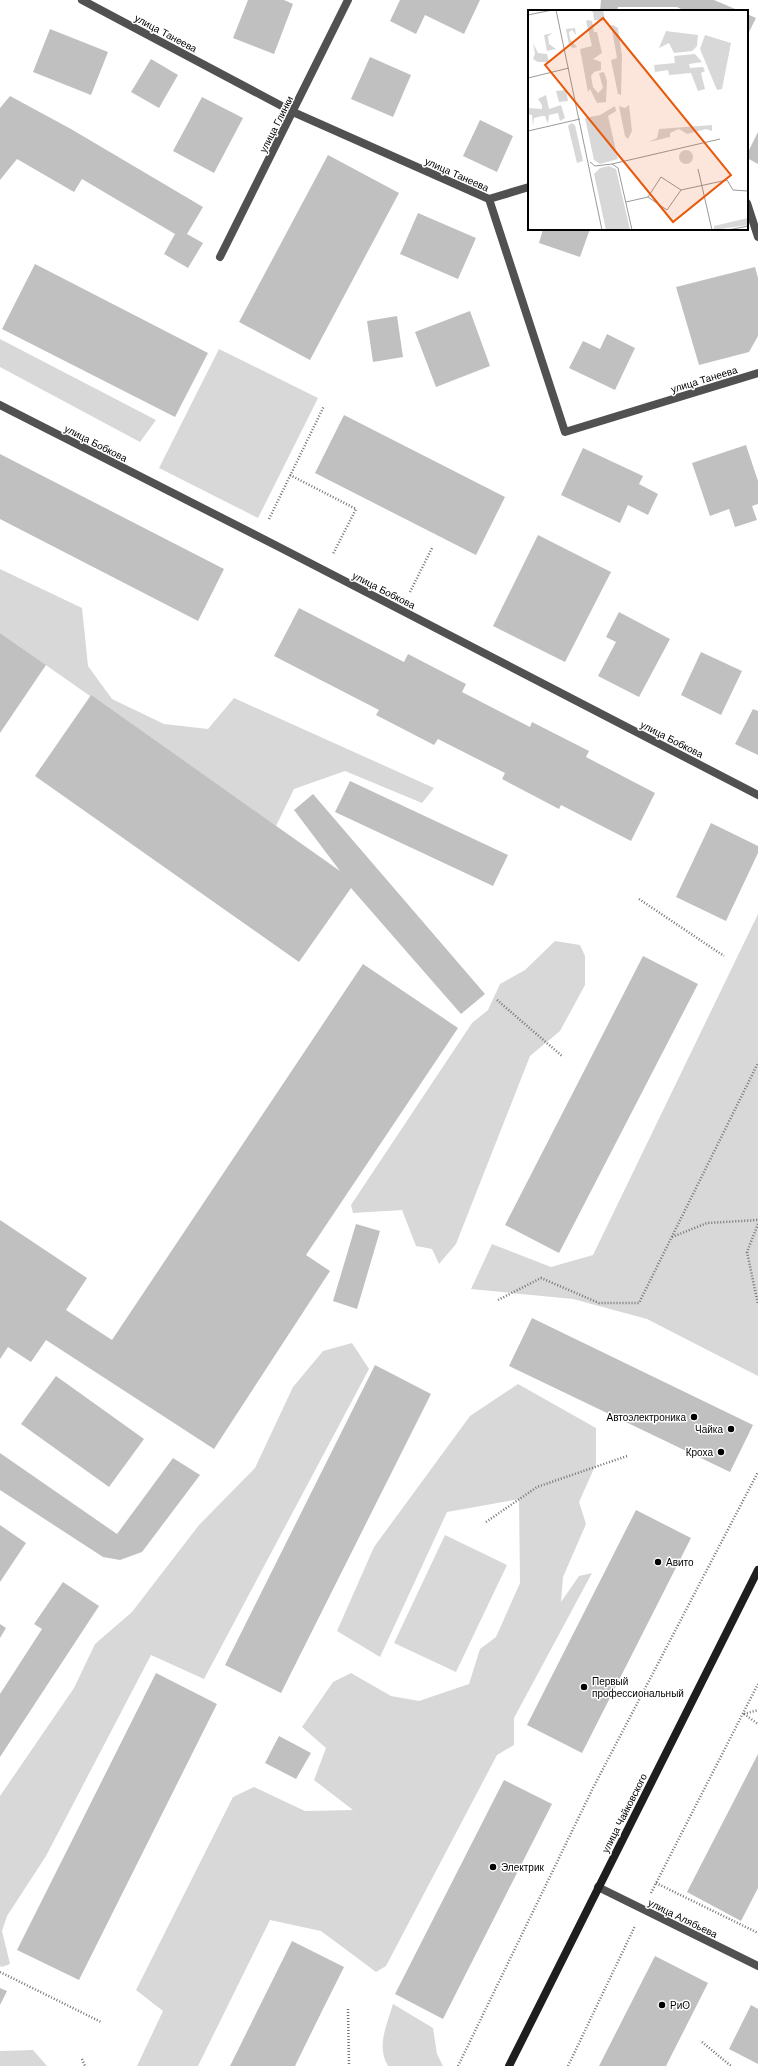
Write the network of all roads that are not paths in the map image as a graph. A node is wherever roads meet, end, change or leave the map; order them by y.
1 (82, 0) edge
2 (348, 0) edge
3 (293, 112) junction
4 (528, 188) edge
5 (489, 199) junction
6 (748, 206) edge
7 (758, 237) edge
8 (220, 257) dead end
9 (758, 373) edge
10 (0, 406) edge
11 (758, 795) edge
12 (758, 1570) edge
13 (598, 1887) junction
14 (758, 1966) edge
15 (509, 2066) edge

1 - 3 street, улица Танеева
2 - 3 street, улица Глинки
3 - 5 street, улица Танеева
3 - 8 street, улица Глинки
4 - 5 street
5 - 9 street, улица Танеева
6 - 7 street
10 - 11 street, улица Бобкова
12 - 13 main road, улица Чайковского
13 - 14 street, улица Алябьева
13 - 15 main road, улица Чайковского

